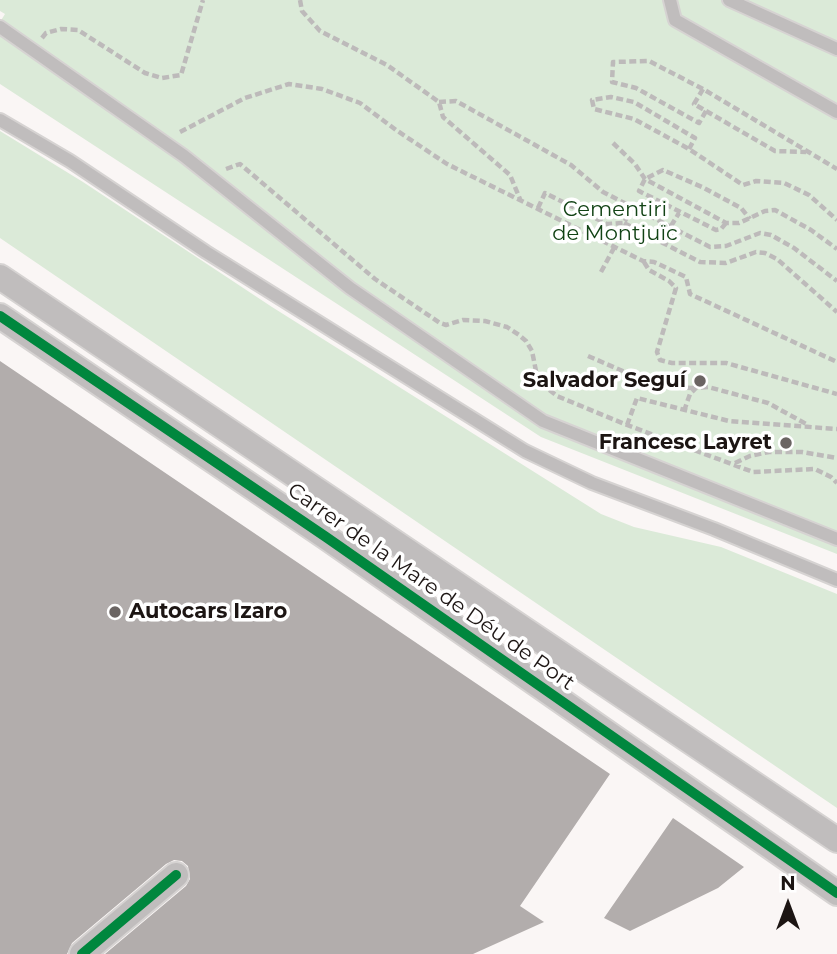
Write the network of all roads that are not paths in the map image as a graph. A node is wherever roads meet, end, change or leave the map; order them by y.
1 (670, 0) edge
2 (729, 0) edge
3 (0, 27) edge
4 (837, 49) edge
5 (837, 112) edge
6 (0, 120) edge
7 (0, 277) edge
8 (0, 316) edge
9 (837, 539) edge
10 (837, 580) edge
11 (837, 840) edge
12 (176, 876) dead end
13 (837, 893) edge
14 (82, 954) edge

1 - 5 lane
2 - 4 lane
3 - 9 lane
6 - 10 lane
7 - 11 street, Carrer de la Mare de Déu de Port
8 - 13 street, Carrer de la Mare de Déu de Port
12 - 14 street

